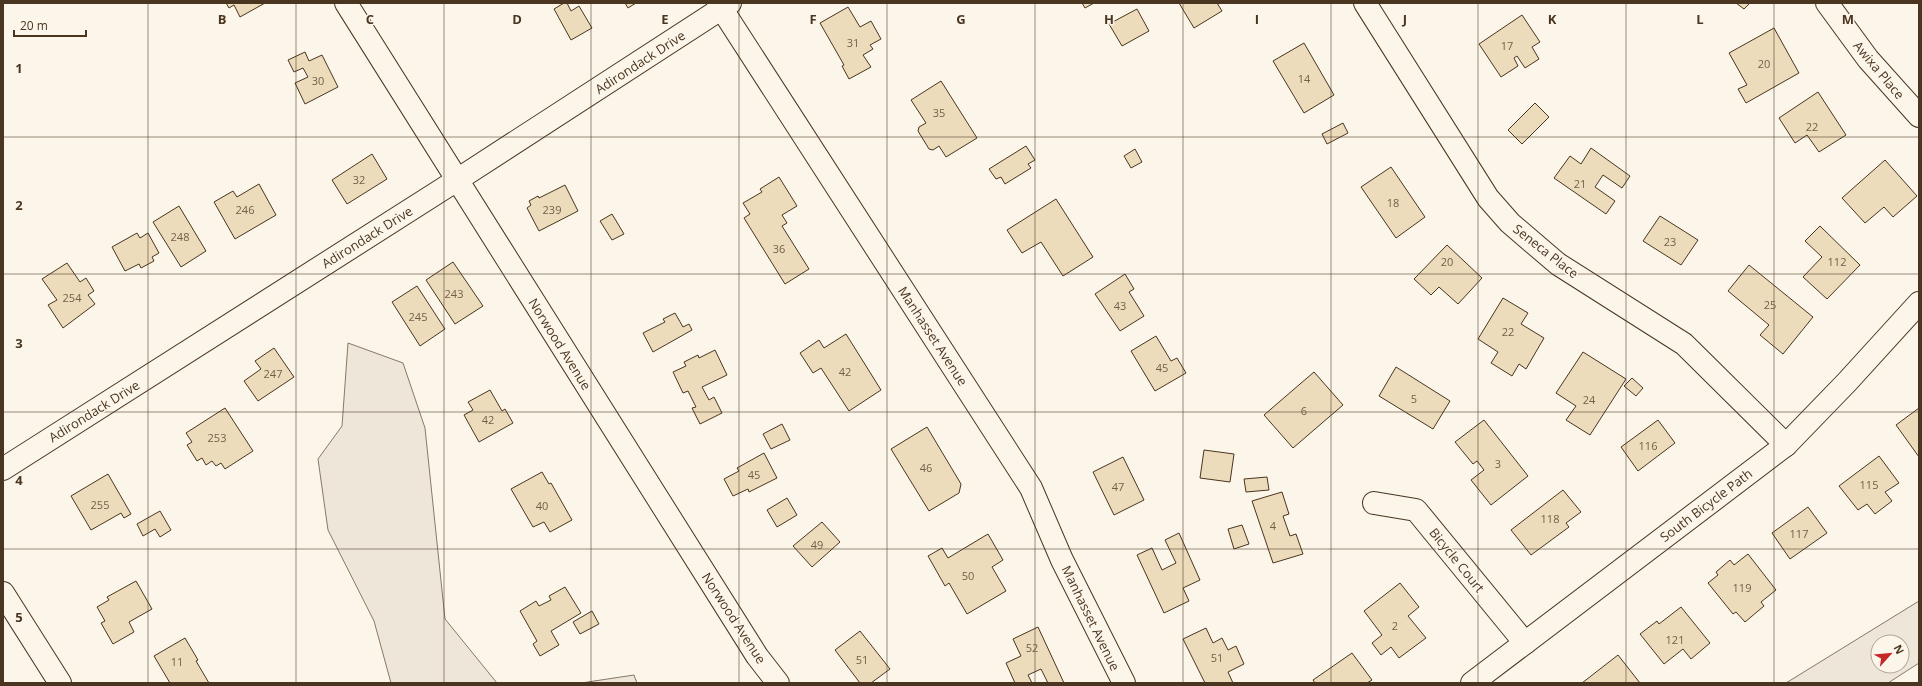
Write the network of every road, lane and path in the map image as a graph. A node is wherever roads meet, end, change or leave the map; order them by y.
1 (346, 3) edge
2 (1365, 3) edge
3 (1827, 3) edge
4 (723, 5) edge
5 (1919, 116) edge
6 (457, 180) junction
7 (1919, 303) edge
8 (1786, 444) junction
9 (3, 469) edge
10 (1374, 502) dead end
11 (3, 593) edge
12 (1525, 642) junction
13 (60, 683) edge
14 (778, 683) edge
15 (1124, 683) edge
16 (1472, 683) edge

1 - 6 street, Norwood Avenue
2 - 8 street, Seneca Place
3 - 5 street, Awixa Place
4 - 6 street, Adirondack Drive
4 - 15 street, Manhasset Avenue
6 - 9 street, Adirondack Drive
6 - 14 street, Norwood Avenue
7 - 8 street, South Bicycle Path
8 - 12 street, South Bicycle Path
10 - 12 street, Bicycle Court
11 - 13 street
12 - 16 street, South Bicycle Path

